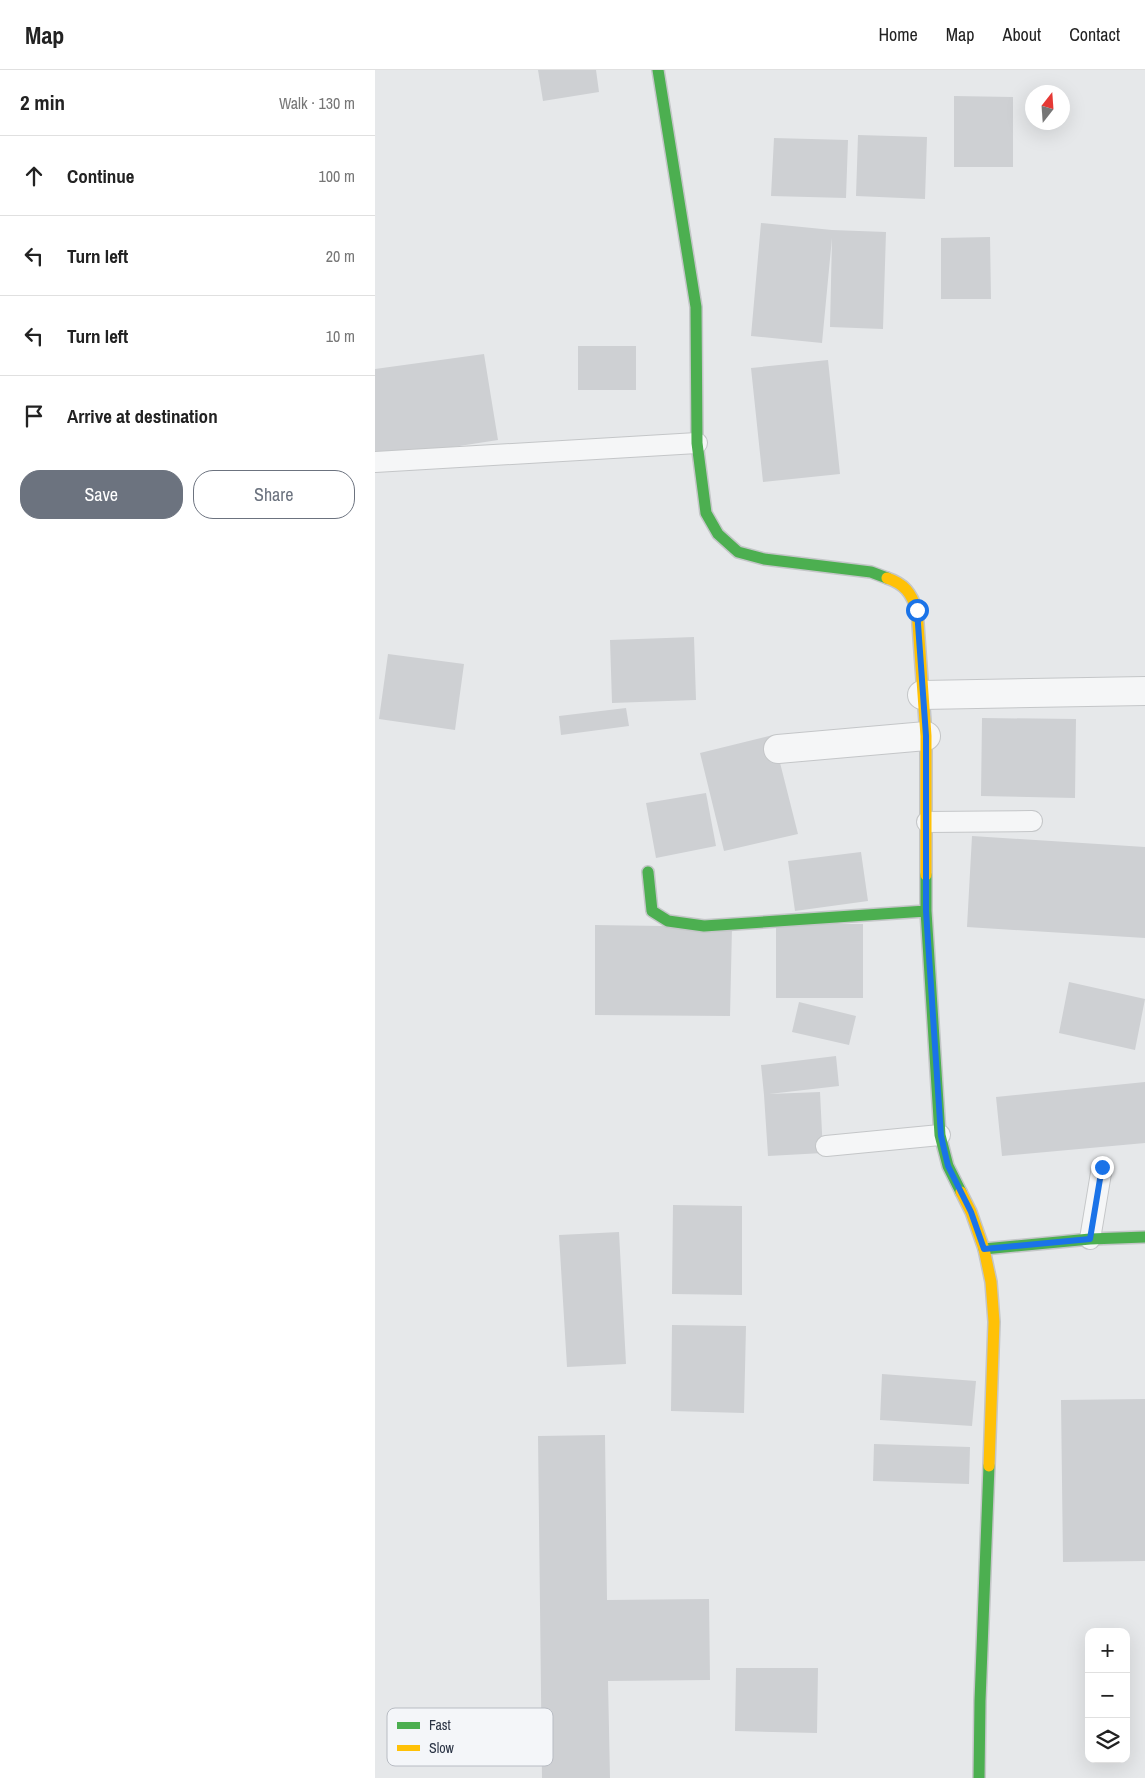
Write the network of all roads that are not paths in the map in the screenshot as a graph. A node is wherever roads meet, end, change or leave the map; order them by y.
1 (658, 70) edge
2 (697, 443) junction
3 (375, 462) edge
4 (1145, 691) edge
5 (923, 695) junction
6 (926, 736) junction
7 (778, 749) dead end
8 (1032, 821) dead end
9 (927, 822) junction
10 (648, 872) dead end
11 (926, 911) junction
12 (941, 1136) junction
13 (826, 1146) dead end
14 (1102, 1167) dead end
15 (1145, 1237) edge
16 (1090, 1239) junction
17 (984, 1249) junction
18 (979, 1778) edge

1 - 2 street
2 - 3 lane
2 - 5 street
4 - 5 street
5 - 6 street
6 - 7 street
6 - 9 street
8 - 9 lane
9 - 11 street
10 - 11 street
11 - 12 street
12 - 13 lane
12 - 17 street
14 - 16 lane
15 - 16 street
16 - 17 street
17 - 18 street

